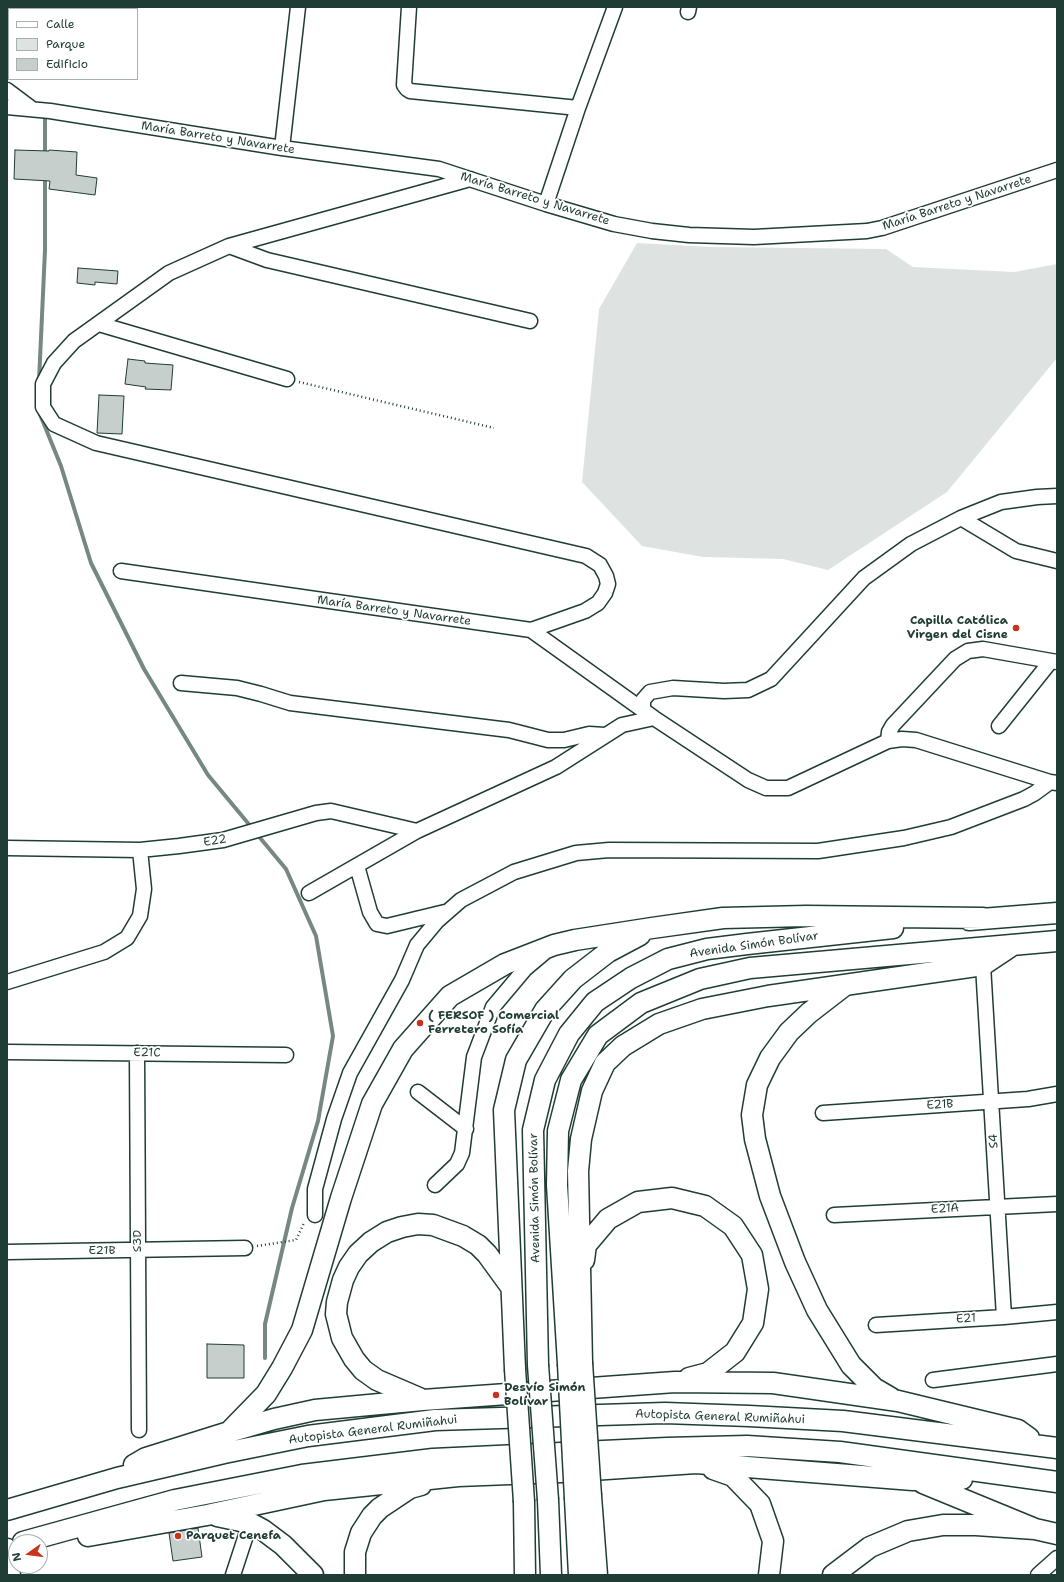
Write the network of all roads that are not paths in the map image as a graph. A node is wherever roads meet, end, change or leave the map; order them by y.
1 (298, 7) edge
2 (409, 7) edge
3 (615, 7) edge
4 (7, 90) edge
5 (7, 107) edge
6 (31, 108) junction
7 (578, 108) junction
8 (282, 148) junction
9 (1057, 170) edge
10 (470, 179) junction
11 (546, 204) junction
12 (229, 246) junction
13 (530, 321) dead end
14 (100, 324) junction
15 (286, 379) road end
16 (1057, 496) edge
17 (961, 518) junction
18 (1057, 561) edge
19 (121, 571) dead end
20 (532, 630) junction
21 (1054, 661) edge
22 (181, 683) dead end
23 (649, 714) junction
24 (999, 726) dead end
25 (605, 735) junction
26 (888, 741) junction
27 (1054, 783) edge
28 (417, 831) junction
29 (7, 848) edge
30 (140, 850) junction
31 (357, 866) junction
32 (309, 893) dead end
33 (447, 912) junction
34 (1057, 912) edge
35 (983, 918) junction
36 (652, 928) junction
37 (1057, 941) edge
38 (554, 945) junction
39 (1012, 946) junction
40 (983, 965) junction
41 (7, 982) edge
42 (845, 986) junction
43 (7, 1052) edge
44 (137, 1053) junction
45 (286, 1055) dead end
46 (418, 1092) dead end
47 (1057, 1094) edge
48 (992, 1101) junction
49 (823, 1113) dead end
50 (466, 1129) junction
51 (435, 1185) dead end
52 (1057, 1204) edge
53 (998, 1207) junction
54 (315, 1215) road end
55 (834, 1215) dead end
56 (245, 1248) dead end
57 (138, 1250) junction
58 (7, 1252) edge
59 (581, 1280) junction
60 (510, 1287) junction
61 (1057, 1312) edge
62 (1004, 1317) junction
63 (876, 1325) dead end
64 (575, 1364) junction
65 (1057, 1364) edge
66 (933, 1380) dead end
67 (675, 1382) junction
68 (422, 1400) junction
69 (898, 1401) junction
70 (138, 1430) dead end
71 (229, 1432) junction
72 (1049, 1447) edge
73 (696, 1463) junction
74 (458, 1476) junction
75 (117, 1478) junction
76 (1031, 1479) junction
77 (914, 1480) junction
78 (1057, 1482) edge
79 (583, 1498) junction
80 (7, 1510) edge
81 (207, 1514) junction
82 (250, 1523) junction
83 (1035, 1529) junction
84 (1057, 1534) edge
85 (48, 1535) edge
86 (48, 1538) edge
87 (524, 1553) junction
88 (1055, 1560) edge
89 (599, 1569) edge
90 (233, 1575) edge
91 (313, 1575) edge
92 (355, 1575) edge
93 (518, 1575) edge
94 (525, 1575) edge
95 (551, 1575) edge
96 (579, 1575) edge
97 (769, 1575) edge
98 (834, 1575) edge
99 (1038, 1575) edge

1 - 8 street
2 - 7 street
3 - 7 street
4 - 6 street
5 - 6 street, María Barreto y Navarrete
6 - 8 street, María Barreto y Navarrete
7 - 11 street
8 - 10 street, María Barreto y Navarrete
9 - 11 street, María Barreto y Navarrete
10 - 11 street, María Barreto y Navarrete
10 - 12 street
12 - 13 street
12 - 14 street
14 - 15 street
14 - 20 street
16 - 17 street
17 - 18 street
17 - 23 street
19 - 20 street, María Barreto y Navarrete
20 - 23 street, María Barreto y Navarrete
21 - 24 street
21 - 26 street
22 - 25 street
23 - 25 street
23 - 26 street, María Barreto y Navarrete
25 - 28 street
26 - 27 street, María Barreto y Navarrete
27 - 33 street
28 - 30 street, E22
28 - 31 street
29 - 30 street, E22
30 - 41 street
31 - 32 street
31 - 33 street
33 - 54 street
34 - 35 highway, Avenida Simón Bolívar
35 - 36 highway
35 - 95 highway, Avenida Simón Bolívar, bridge
36 - 38 highway
36 - 60 highway
37 - 39 highway, Avenida Simón Bolívar
38 - 50 street
38 - 71 highway
39 - 40 highway
39 - 64 highway, Avenida Simón Bolívar
40 - 42 highway
40 - 48 street, S4
42 - 59 highway
42 - 69 highway
43 - 44 street, E21C
44 - 45 street, E21C
44 - 57 street, S3D
46 - 50 street
47 - 48 street, E21B
48 - 49 street, E21B
48 - 53 street, S4
50 - 51 street
52 - 53 street, E21A
53 - 55 street, E21A
53 - 62 street, S4
56 - 57 street, E21B
57 - 58 street, E21B
57 - 70 street, S3D
59 - 64 highway
59 - 67 highway
60 - 68 highway
60 - 87 highway, bridge
61 - 62 street, E21
62 - 63 street, E21
64 - 79 highway, bridge
65 - 66 street
67 - 68 highway
67 - 69 highway
68 - 71 highway
69 - 72 highway
71 - 75 highway
72 - 75 highway, Autopista General Rumiñahui
73 - 74 highway
73 - 77 highway
73 - 97 highway
74 - 81 highway
74 - 92 highway
75 - 80 highway, Autopista General Rumiñahui
76 - 77 highway
76 - 78 highway
76 - 85 highway
77 - 83 highway
79 - 89 highway
79 - 96 highway
81 - 82 highway
81 - 86 highway
82 - 90 street
82 - 91 highway
83 - 84 highway
83 - 98 highway
87 - 93 highway
87 - 94 highway
88 - 99 street

